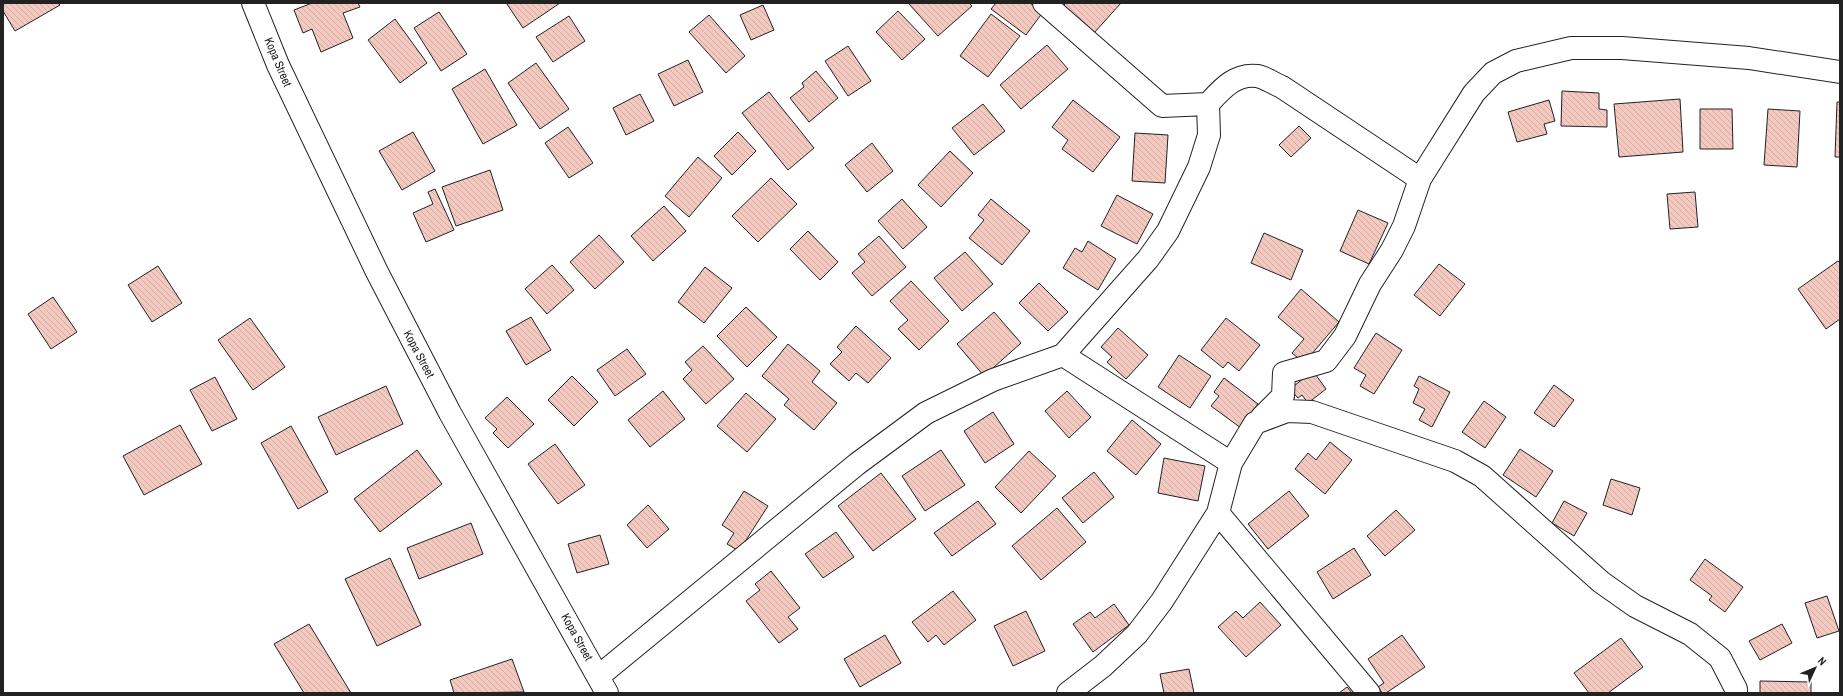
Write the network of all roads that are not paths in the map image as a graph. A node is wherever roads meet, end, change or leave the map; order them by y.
1 (253, 3) edge
2 (1044, 3) edge
3 (1840, 72) edge
4 (1208, 104) junction
5 (1420, 179) junction
6 (1063, 355) junction
7 (1255, 423) junction
8 (1231, 463) junction
9 (1218, 512) junction
10 (603, 685) edge
11 (1068, 693) edge
12 (1370, 693) edge
13 (1736, 693) edge

1 - 10 street, Kopa Street
2 - 4 street
3 - 5 street
4 - 5 street
4 - 6 street
5 - 7 street
6 - 8 street
6 - 10 street
7 - 8 street
7 - 13 street
8 - 9 street
9 - 11 street
9 - 12 street

